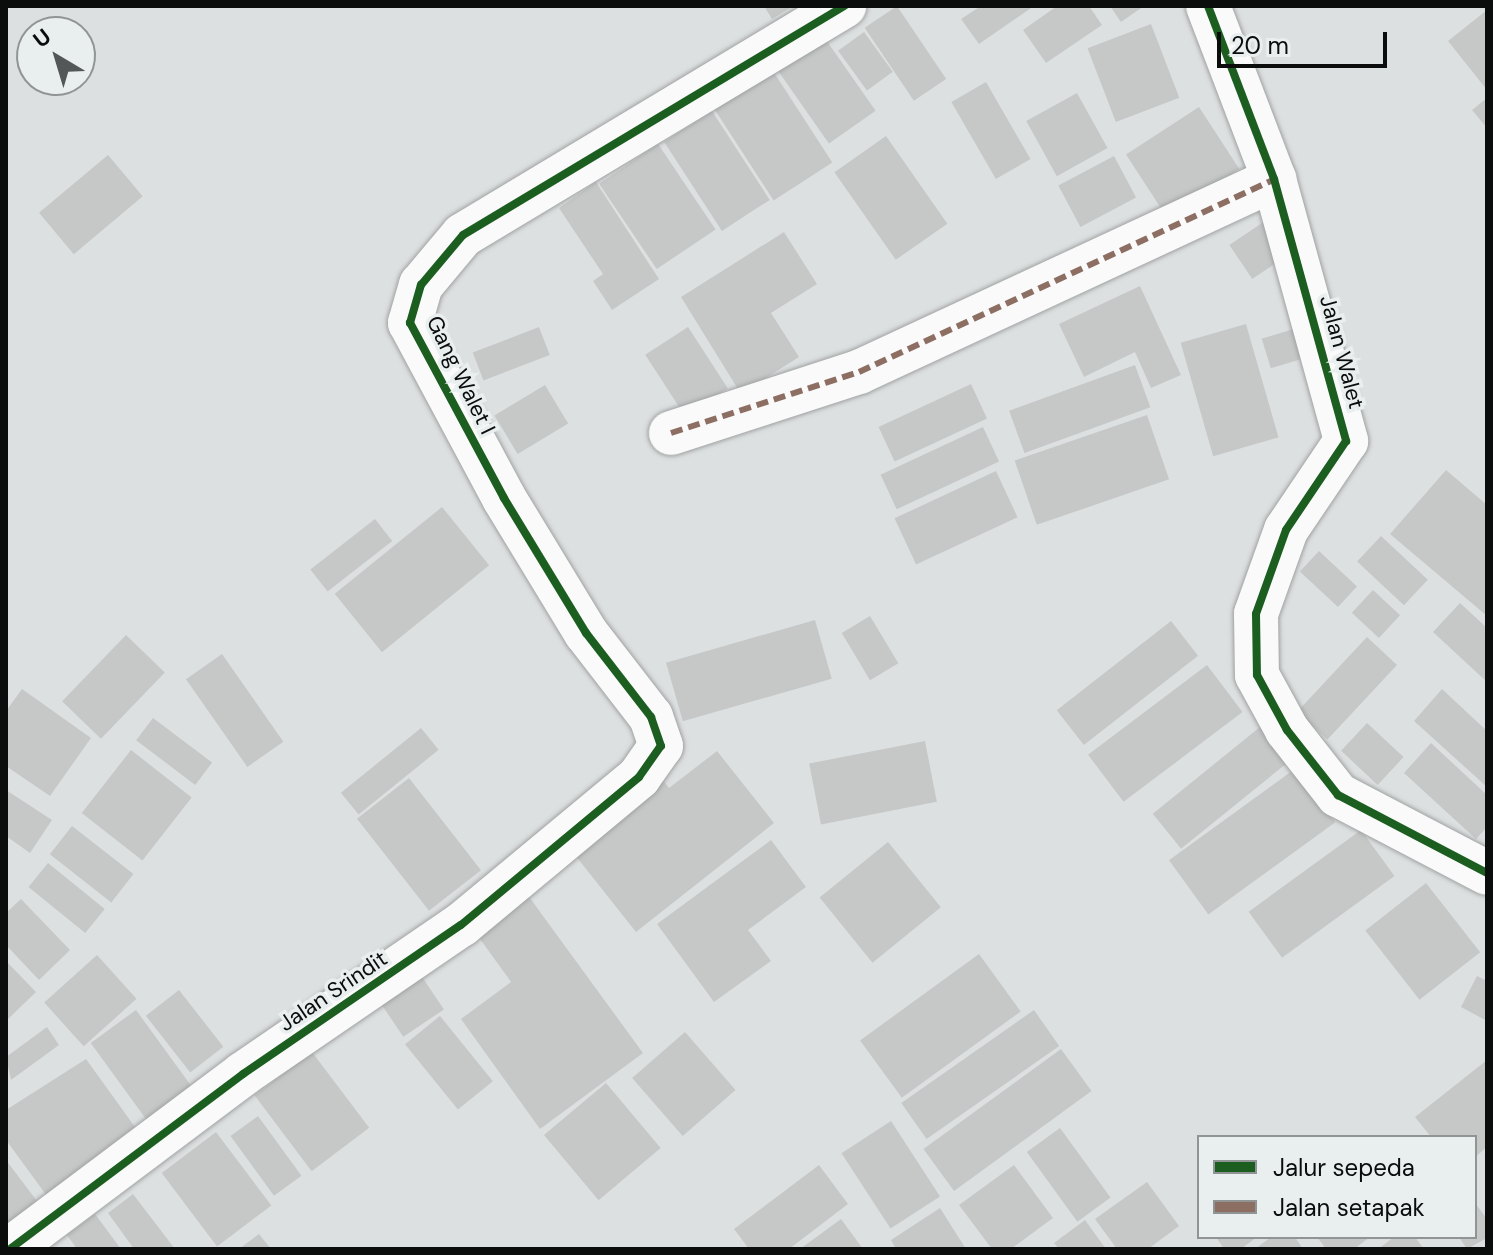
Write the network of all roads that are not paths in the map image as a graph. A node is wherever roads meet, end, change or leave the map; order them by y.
1 (844, 6) edge
2 (1208, 6) edge
3 (1274, 179) junction
4 (671, 433) dead end
5 (661, 746) joint
6 (1487, 873) edge
7 (10, 1249) edge

1 - 5 street, Gang Walet I
2 - 3 street, Jalan Walet
3 - 4 street
3 - 6 street, Jalan Walet
5 - 7 street, Jalan Srindit

